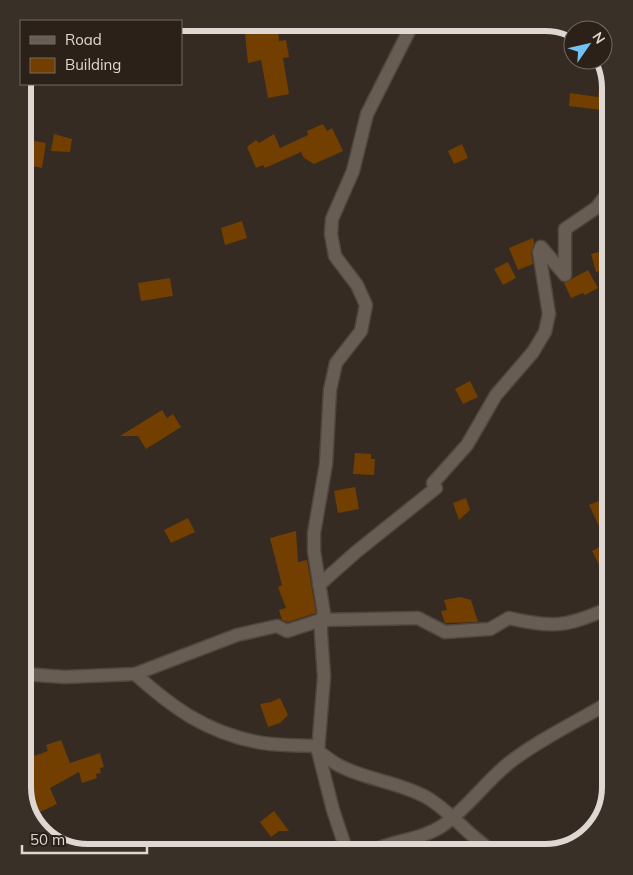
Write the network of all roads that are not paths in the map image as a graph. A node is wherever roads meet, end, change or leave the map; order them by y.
1 (409, 31) edge
2 (602, 200) edge
3 (319, 585) junction
4 (602, 611) edge
5 (321, 620) junction
6 (135, 674) junction
7 (31, 675) edge
8 (602, 707) edge
9 (318, 749) junction
10 (452, 818) junction
11 (345, 844) edge
12 (389, 844) edge
13 (480, 844) edge

1 - 3 street
2 - 3 street
3 - 5 street
4 - 5 street
5 - 6 street
5 - 9 street
6 - 7 street
6 - 9 street
8 - 10 street
9 - 10 street
9 - 11 street
10 - 12 street
10 - 13 street

